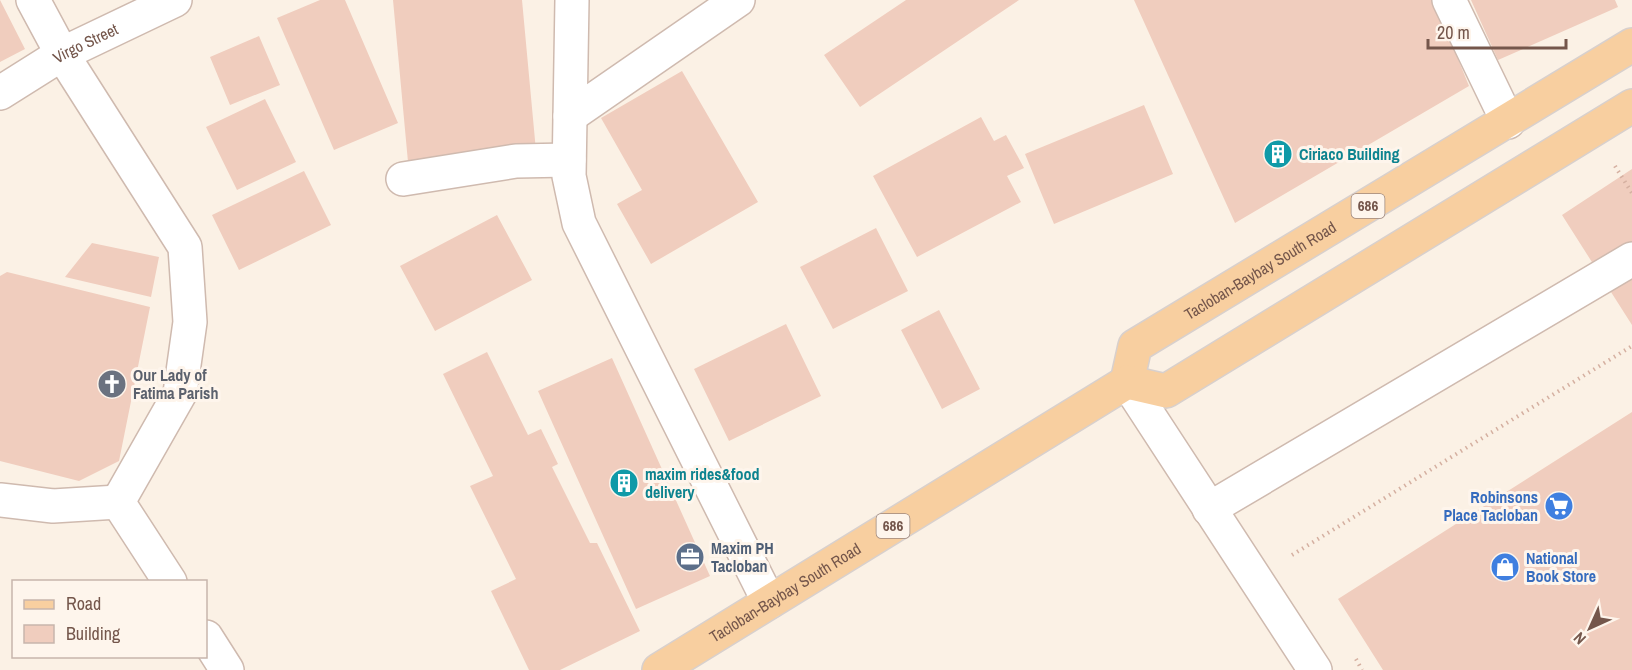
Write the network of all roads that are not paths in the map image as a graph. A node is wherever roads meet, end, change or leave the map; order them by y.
1 (33, 0) edge
2 (175, 0) edge
3 (572, 0) edge
4 (738, 0) edge
5 (1449, 0) edge
6 (1632, 45) edge
7 (62, 54) junction
8 (0, 93) edge
9 (1632, 106) edge
10 (570, 116) junction
11 (1508, 122) junction
12 (569, 160) junction
13 (403, 179) dead end
14 (1632, 259) edge
15 (1127, 382) junction
16 (0, 500) edge
17 (118, 502) junction
18 (1209, 509) junction
19 (169, 580) edge
20 (769, 602) junction
21 (207, 639) edge
22 (227, 670) edge
23 (659, 670) edge
24 (1315, 670) edge

1 - 7 street
2 - 7 street, Virgo Street
3 - 10 street
4 - 10 street
5 - 11 street
6 - 11 main road, Tacloban-Baybay South Road / 686
7 - 8 street, Virgo Street
7 - 17 street
9 - 15 main road
10 - 12 street
11 - 15 main road, Tacloban-Baybay South Road / 686
12 - 13 street
12 - 20 street
14 - 18 street
15 - 18 street
15 - 20 main road, Tacloban-Baybay South Road / 686
16 - 17 street
17 - 19 street
18 - 24 street
20 - 23 main road, Tacloban-Baybay South Road / 686
21 - 22 street

